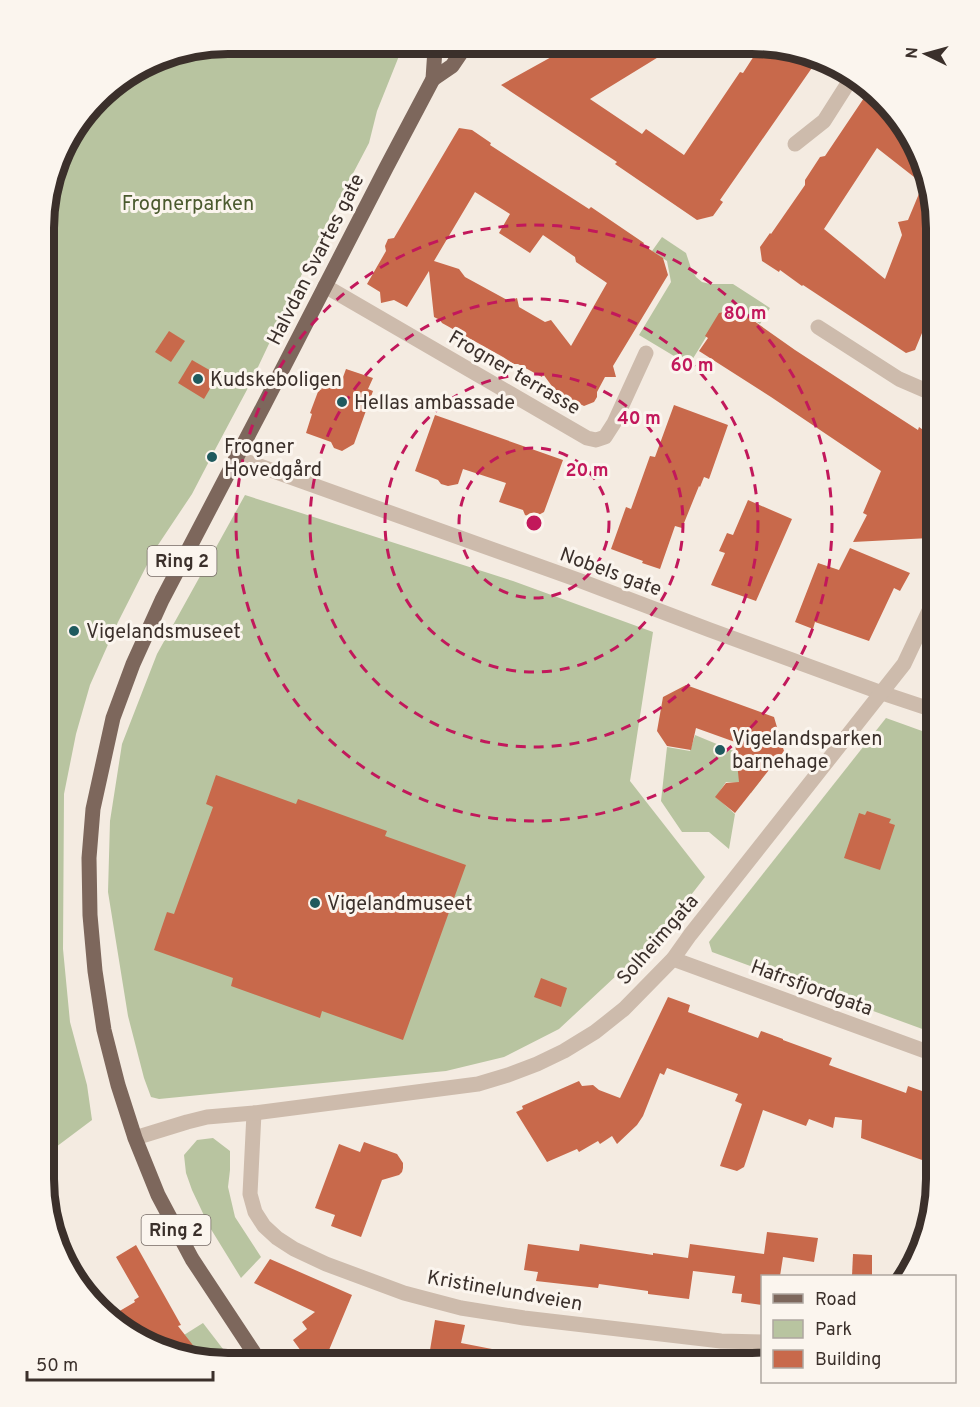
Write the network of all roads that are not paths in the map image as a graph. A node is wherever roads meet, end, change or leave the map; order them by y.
1 (435, 54) edge
2 (460, 54) edge
3 (433, 79) junction
4 (848, 83) edge
5 (795, 144) dead end
6 (325, 286) junction
7 (818, 327) dead end
8 (646, 353) dead end
9 (926, 391) edge
10 (237, 458) junction
11 (926, 617) edge
12 (882, 693) junction
13 (926, 708) edge
14 (673, 959) junction
15 (926, 1051) edge
16 (254, 1113) junction
17 (135, 1138) junction
18 (761, 1342) edge
19 (254, 1353) edge

1 - 3 main road, Halvdan Svartes gate / Ring 2
2 - 3 main road, Halvdan Svartes gate / Ring 2
3 - 6 main road, Halvdan Svartes gate / Ring 2
4 - 5 street
6 - 8 street, Frogner terrasse
6 - 10 main road, Halvdan Svartes gate / Ring 2
7 - 9 street
10 - 12 street, Nobels gate
10 - 17 main road, Halvdan Svartes gate / Ring 2
11 - 12 street, Solheimgata
12 - 13 street, Nobels gate
12 - 14 street, Solheimgata
14 - 15 street, Hafrsfjordgata
14 - 16 street, Solheimgata
16 - 17 street, Solheimgata
16 - 18 street, Kristinelundveien
17 - 19 main road, Halvdan Svartes gate / Ring 2

